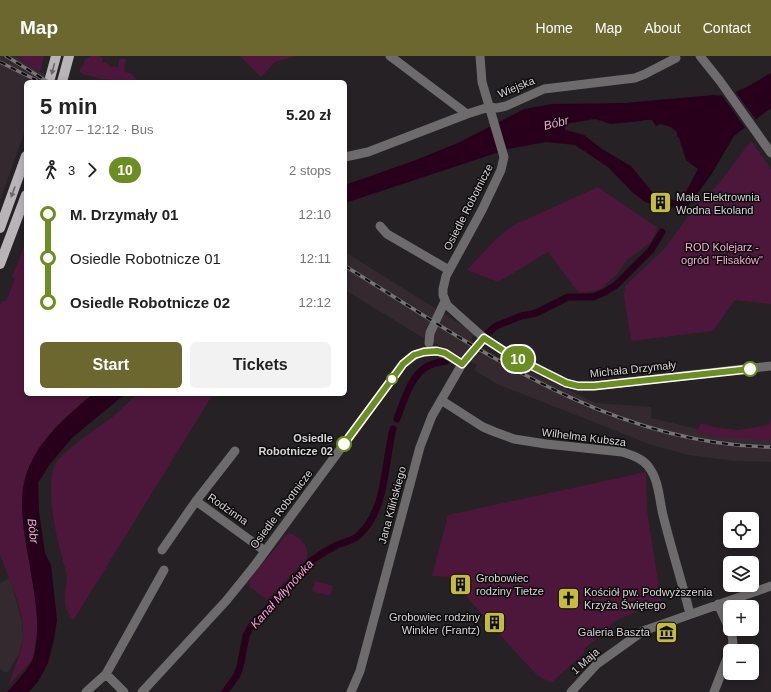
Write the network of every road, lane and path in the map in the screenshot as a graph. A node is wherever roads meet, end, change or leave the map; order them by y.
1 (56, 56) edge
2 (69, 56) edge
3 (390, 56) edge
4 (480, 56) edge
5 (700, 56) edge
6 (676, 58) dead end
7 (50, 80) edge
8 (63, 80) edge
9 (489, 108) junction
10 (467, 114) junction
11 (771, 154) edge
12 (347, 157) edge
13 (24, 162) edge
14 (24, 201) edge
15 (380, 226) dead end
16 (0, 228) edge
17 (0, 264) edge
18 (449, 270) junction
19 (445, 301) junction
20 (484, 338) junction
21 (430, 343) dead end
22 (462, 364) junction
23 (771, 366) edge
24 (441, 400) junction
25 (235, 451) dead end
26 (196, 501) junction
27 (162, 550) dead end
28 (265, 551) junction
29 (164, 570) dead end
30 (771, 586) edge
31 (718, 604) junction
32 (690, 614) junction
33 (106, 674) junction
34 (86, 692) edge
35 (124, 692) edge
36 (142, 692) edge
37 (351, 692) edge
38 (571, 692) edge
39 (714, 692) edge

1 -> 7 main road
2 - 8 main road
3 - 10 street
4 - 9 street
5 - 11 street
6 - 9 street, Wiejska
9 - 10 street, Wiejska
9 - 18 street, Osiedle Robotnicze
10 - 12 street, Wiejska
13 -> 16 main road
14 - 17 main road
15 - 18 street, Osiedle Robotnicze
18 - 19 street, Osiedle Robotnicze
19 - 20 street
19 - 21 street
20 - 22 street, Jana Kilińskiego
20 - 23 street, Michała Drzymały
22 - 24 street, Jana Kilińskiego
22 - 28 street, Osiedle Robotnicze
24 - 32 street, Wilhelma Kubsza
24 - 37 street, Jana Kilińskiego
25 - 26 street, Rodzinna
26 - 27 street, Rodzinna
26 - 28 street, Rodzinna
28 - 36 street, Osiedle Robotnicze
29 - 33 street
30 - 31 street, 1 Maja
31 - 32 street, 1 Maja
31 - 39 street
32 - 38 street, 1 Maja
33 - 34 street
33 - 35 street

